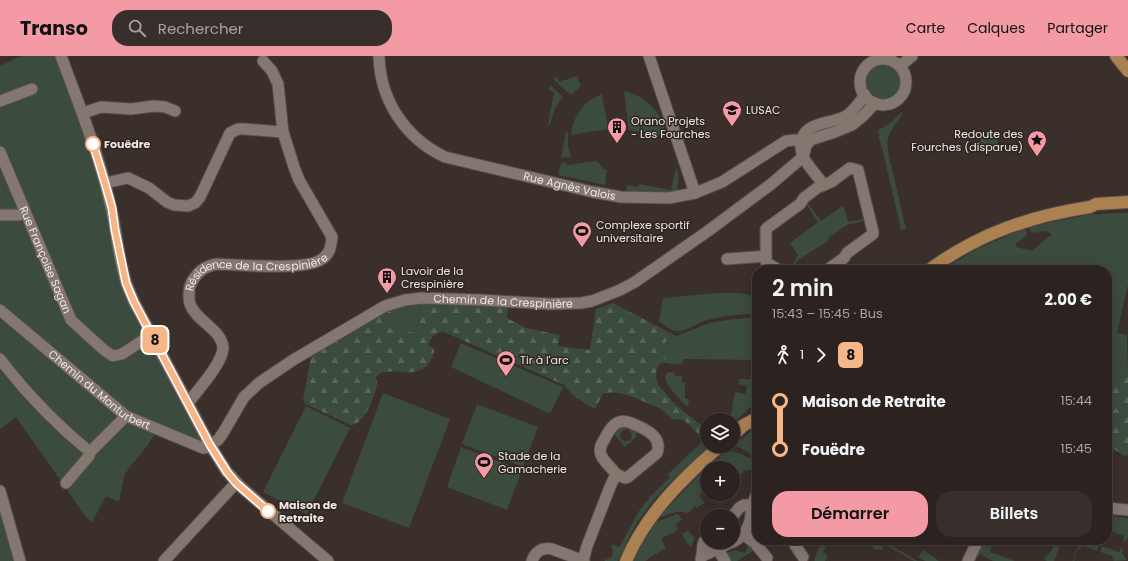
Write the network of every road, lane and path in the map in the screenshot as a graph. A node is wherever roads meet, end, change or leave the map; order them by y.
1 (61, 56) edge
2 (379, 56) edge
3 (649, 56) edge
4 (912, 56) edge
5 (1116, 56) edge
6 (1123, 56) edge
7 (877, 58) edge
8 (1128, 60) edge
9 (263, 62) dead end
10 (900, 66) junction
11 (1128, 71) edge
12 (32, 88) dead end
13 (865, 96) junction
14 (0, 101) edge
15 (875, 103) junction
16 (175, 111) dead end
17 (83, 113) junction
18 (283, 132) junction
19 (805, 141) junction
20 (0, 152) edge
21 (803, 157) junction
22 (105, 183) junction
23 (824, 185) junction
24 (695, 193) junction
25 (1128, 202) edge
26 (1090, 207) junction
27 (1128, 207) edge
28 (25, 213) junction
29 (0, 215) edge
30 (766, 256) junction
31 (727, 258) dead end
32 (770, 265) edge
33 (834, 265) edge
34 (936, 265) edge
35 (0, 310) edge
36 (152, 335) junction
37 (0, 360) edge
38 (188, 403) junction
39 (126, 416) junction
40 (752, 416) edge
41 (752, 421) edge
42 (744, 425) junction
43 (740, 429) edge
44 (210, 445) junction
45 (90, 452) junction
46 (713, 453) edge
47 (616, 474) junction
48 (66, 483) dead end
49 (236, 483) junction
50 (0, 491) edge
51 (1112, 508) edge
52 (737, 509) edge
53 (1128, 510) edge
54 (752, 511) edge
55 (752, 516) edge
56 (744, 535) junction
57 (740, 538) edge
58 (752, 541) edge
59 (757, 545) edge
60 (795, 545) edge
61 (976, 545) edge
62 (715, 549) edge
63 (718, 549) edge
64 (702, 557) edge
65 (767, 558) dead end
66 (803, 558) dead end
67 (20, 561) edge
68 (164, 561) edge
69 (328, 561) edge
70 (532, 561) edge
71 (584, 561) edge
72 (626, 561) edge
73 (725, 561) edge
74 (968, 561) edge

1 - 17 street
2 - 24 street, Rue Agnès Valois
3 - 24 street
4 - 10 street
5 - 11 main road
6 - 8 main road
7 - 10 street
7 - 13 street
9 - 18 street, Résidence de la Crespinière
10 - 15 street
12 - 14 street
13 - 15 street
13 - 19 street
15 - 19 street
16 - 17 street
17 - 22 street
18 - 22 street
18 - 38 street, Résidence de la Crespinière
19 - 21 street
19 - 24 street, Rue Agnès Valois
20 - 28 street, Rue Françoise Sagan
21 - 23 street
21 - 44 street, Chemin de la Crespinière
22 - 36 street
23 - 30 street
23 - 33 street
25 - 26 main road
26 - 27 main road
26 - 34 main road
28 - 29 street
28 - 36 street, Rue Françoise Sagan
30 - 31 street
30 - 32 street
35 - 39 street, Chemin du Monturbert
36 - 38 street
37 - 45 street
38 - 44 street
39 - 44 street, Chemin du Monturbert
39 - 45 street
40 - 42 main road
41 - 42 main road
42 - 43 main road
44 - 49 street
45 - 48 street
46 - 72 main road
47 - 47 street
47 - 71 street
49 - 68 street
49 - 69 street
50 - 67 street
51 - 53 street
52 - 54 street
55 - 56 street
56 - 57 street
56 - 58 street
59 - 65 street
60 - 66 street
61 - 74 street
62 - 64 street
63 - 73 street
70 - 71 street

